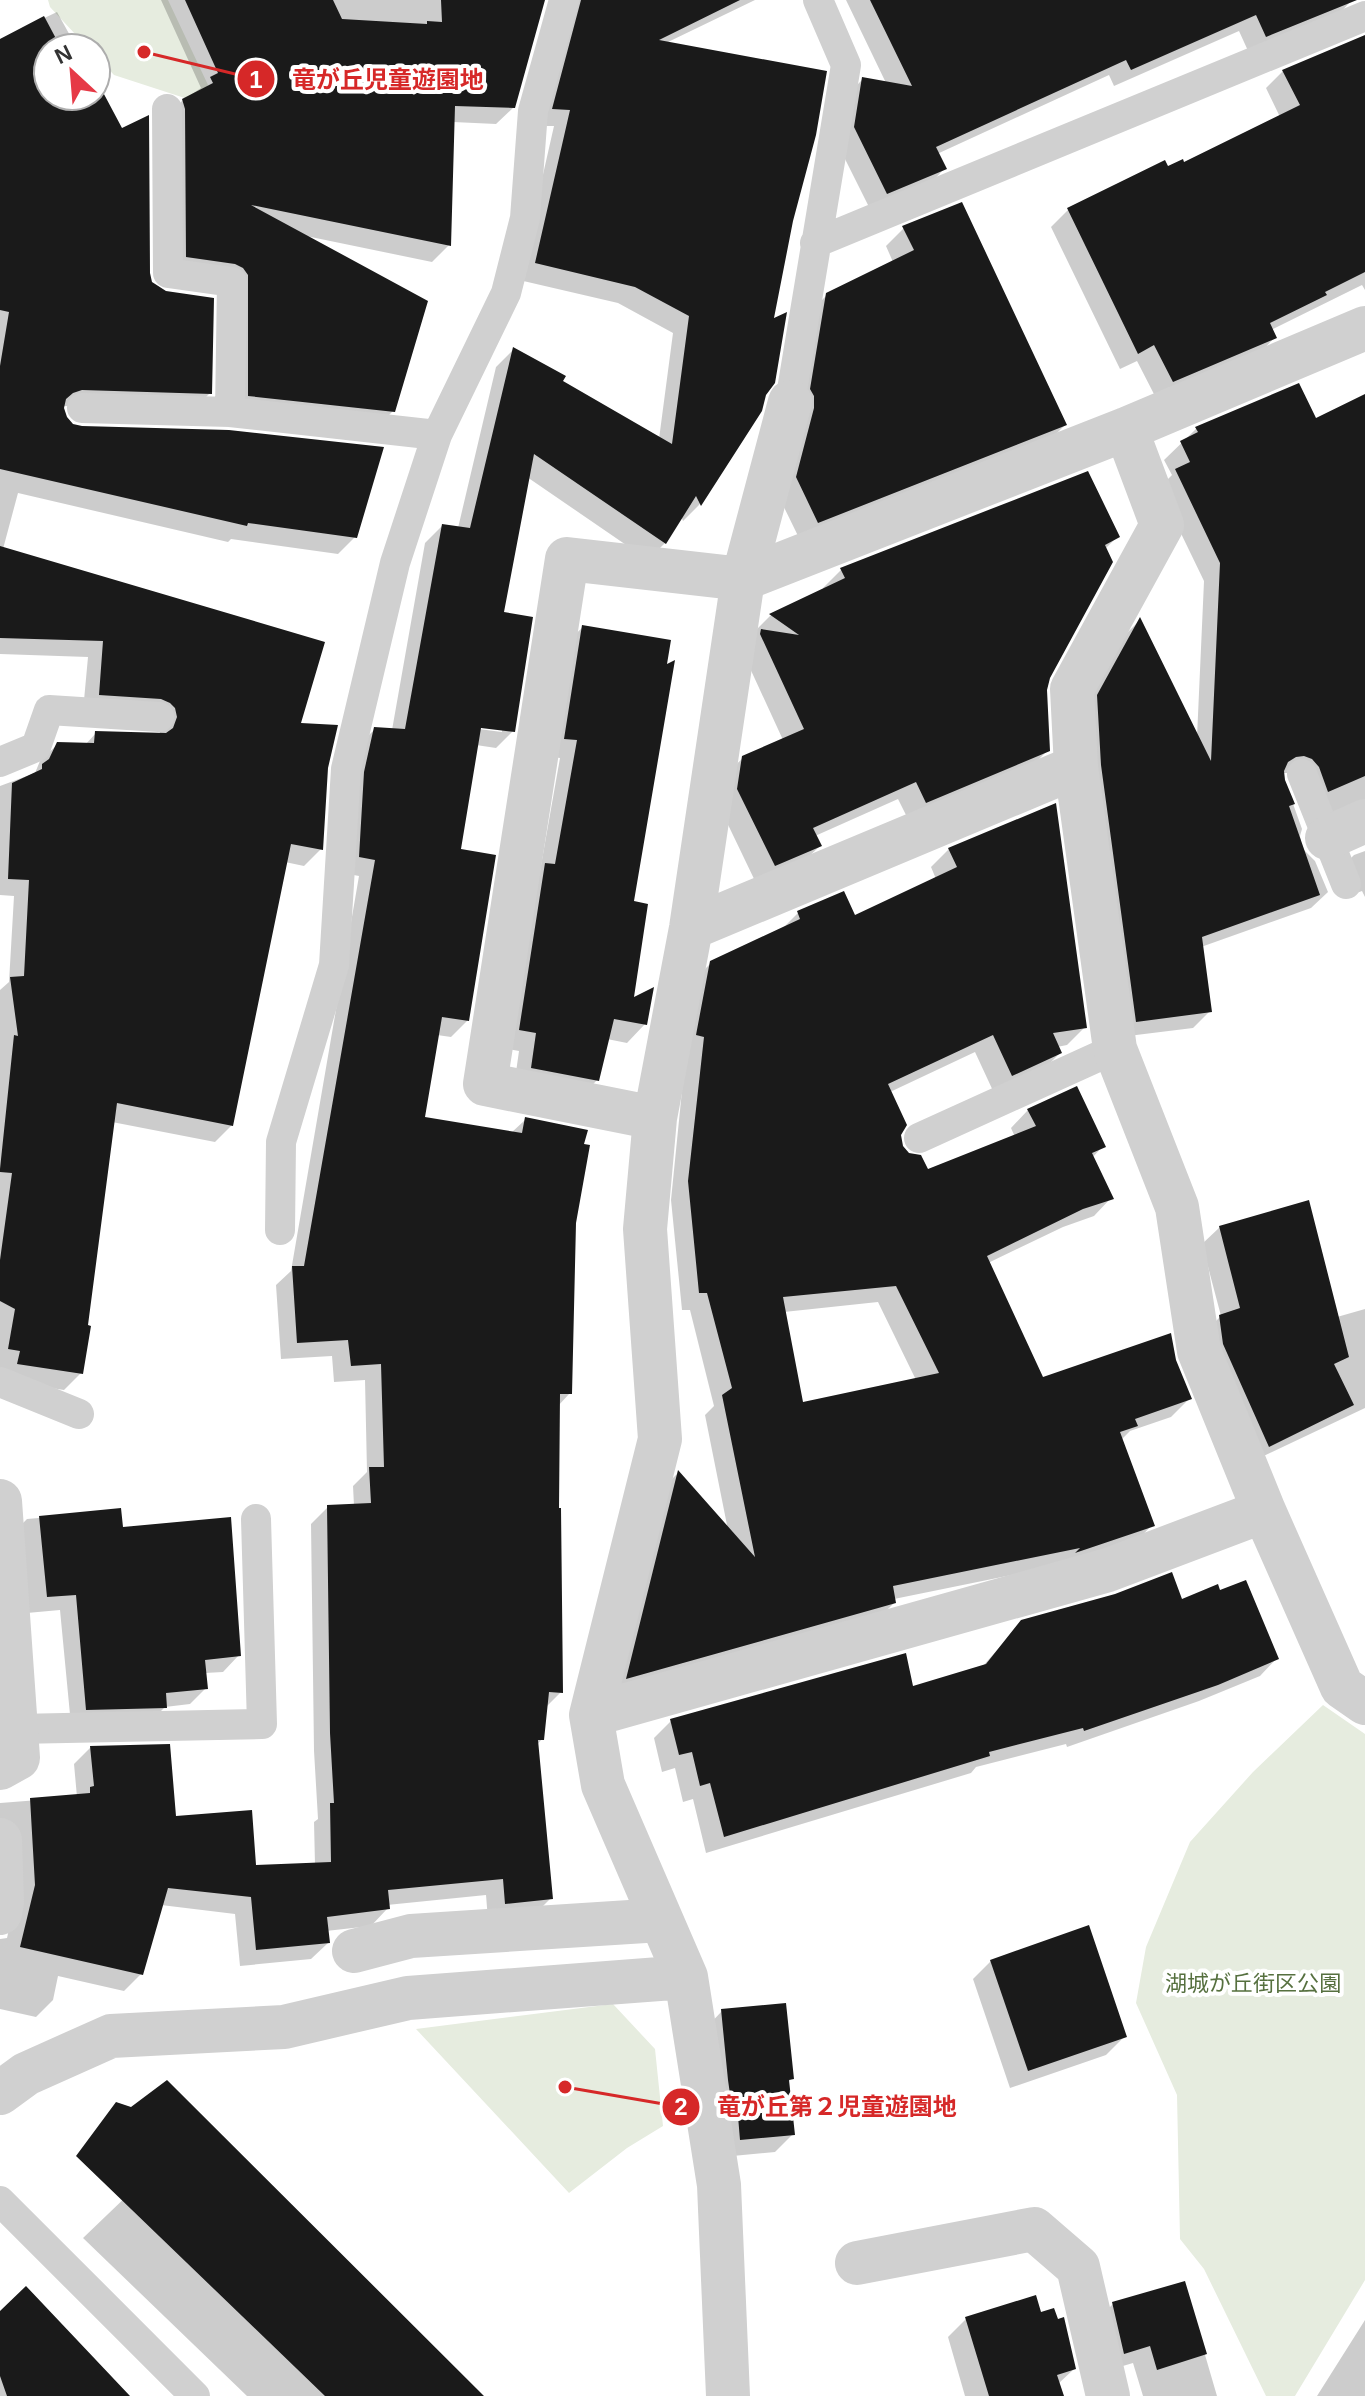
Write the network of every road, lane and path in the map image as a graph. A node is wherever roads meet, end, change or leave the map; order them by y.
1 (564, 0) edge
2 (818, 0) edge
3 (1365, 16) edge
4 (167, 109) dead end
5 (815, 243) junction
6 (1365, 328) edge
7 (790, 402) joint
8 (82, 408) dead end
9 (230, 412) junction
10 (1126, 429) junction
11 (437, 435) junction
12 (743, 579) junction
13 (159, 717) dead end
14 (0, 762) edge
15 (1076, 767) junction
16 (1302, 774) dead end
17 (1346, 830) edge
18 (1346, 884) dead end
19 (691, 928) junction
20 (1115, 1049) junction
21 (655, 1118) junction
22 (919, 1138) dead end
23 (280, 1230) dead end
24 (0, 1382) edge
25 (79, 1414) dead end
26 (0, 1501) edge
27 (1264, 1511) junction
28 (256, 1519) dead end
29 (1365, 1703) edge
30 (591, 1715) junction
31 (16, 1729) junction
32 (0, 1768) edge
33 (0, 1840) edge
34 (0, 1913) edge
35 (661, 1920) junction
36 (354, 1951) dead end
37 (686, 1977) junction
38 (0, 2093) edge
39 (0, 2201) edge
40 (857, 2263) dead end
41 (195, 2396) edge
42 (728, 2396) edge
43 (1108, 2396) edge

1 - 11 lane
2 - 5 lane
3 - 5 lane
4 - 9 lane
5 - 7 lane
6 - 10 street
7 - 12 street
8 - 9 lane
9 - 11 lane
10 - 12 street
10 - 15 street
11 - 23 lane
12 - 19 street
12 - 21 street
13 - 14 lane
15 - 19 street
15 - 20 street
16 - 17 lane
17 - 18 lane
19 - 21 street
20 - 22 lane
20 - 27 street
21 - 30 street
24 - 25 lane
26 - 31 street
27 - 29 street
27 - 30 street
28 - 31 lane
30 - 35 street
31 - 32 street
33 - 34 street
35 - 36 street
35 - 37 street
37 - 38 street
37 - 42 street
39 - 41 lane
40 - 43 street

